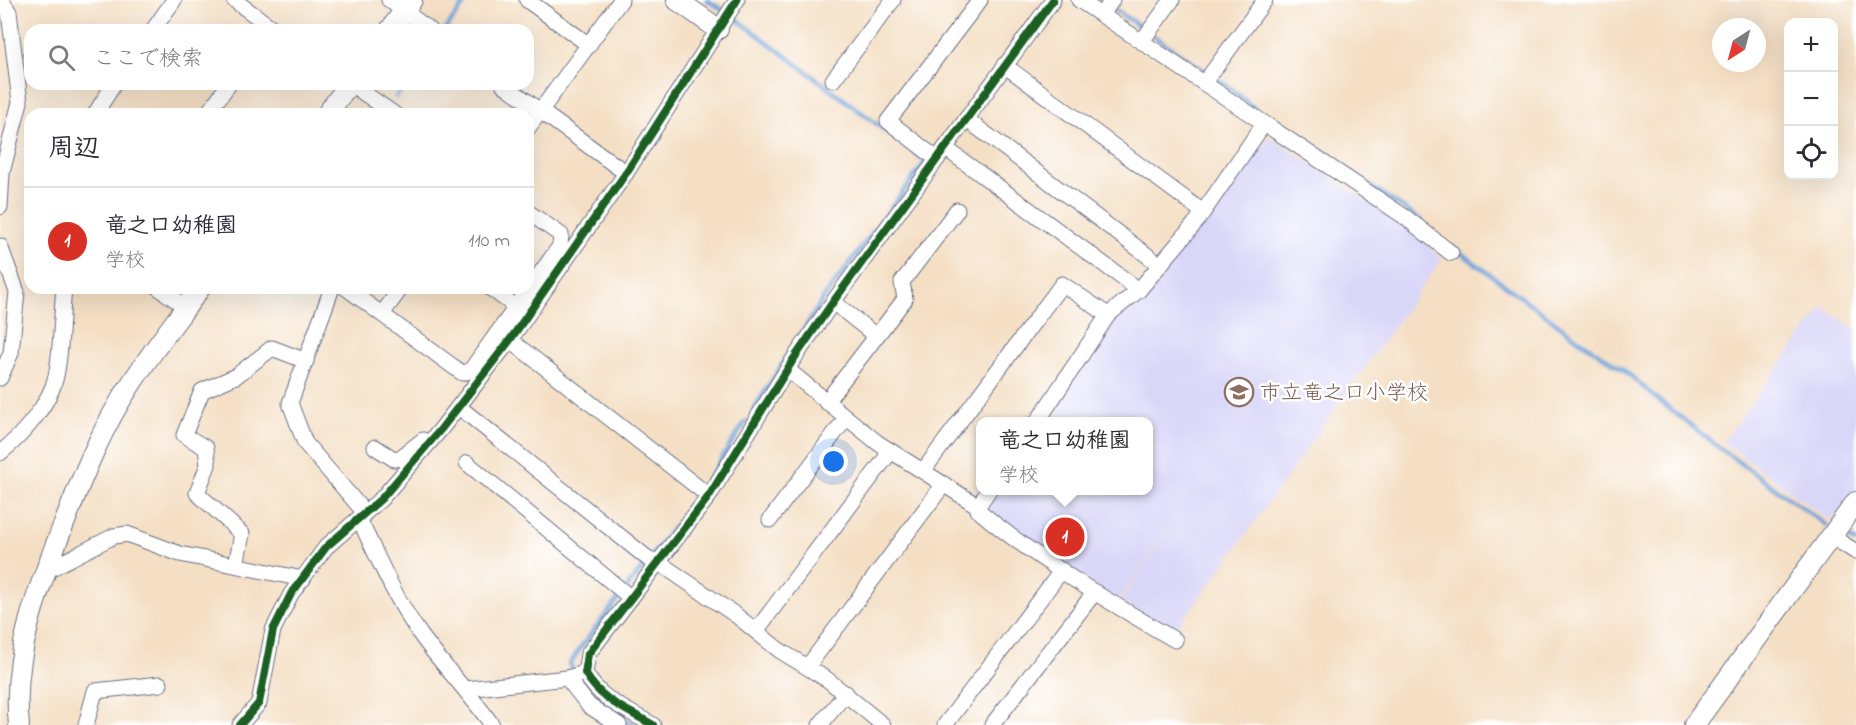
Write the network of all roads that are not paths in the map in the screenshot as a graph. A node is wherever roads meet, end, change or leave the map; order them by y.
1 (1, 0) edge
2 (174, 0) edge
3 (234, 0) edge
4 (527, 0) edge
5 (621, 0) edge
6 (677, 0) edge
7 (893, 0) edge
8 (980, 0) edge
9 (1053, 0) edge
10 (1079, 0) edge
11 (1172, 0) edge
12 (1265, 0) edge
13 (402, 4) edge
14 (1107, 7) edge
15 (727, 14) edge
16 (157, 24) edge
17 (265, 24) edge
18 (393, 24) edge
19 (424, 24) edge
20 (1146, 35) junction
21 (589, 45) junction
22 (1004, 65) junction
23 (1208, 77) junction
24 (833, 80) dead end
25 (110, 90) edge
26 (225, 90) edge
27 (345, 90) edge
28 (359, 90) edge
29 (511, 90) edge
30 (99, 108) edge
31 (211, 108) edge
32 (332, 108) edge
33 (385, 108) edge
34 (540, 111) junction
35 (966, 119) junction
36 (534, 120) edge
37 (1263, 125) junction
38 (941, 154) junction
39 (626, 173) junction
40 (0, 207) edge
41 (957, 210) dead end
42 (1203, 212) junction
43 (534, 216) edge
44 (0, 246) edge
45 (1451, 253) dead end
46 (1160, 265) junction
47 (534, 282) edge
48 (1139, 290) junction
49 (63, 294) edge
50 (168, 294) edge
51 (196, 294) edge
52 (330, 294) edge
53 (354, 294) edge
54 (397, 294) edge
55 (498, 294) edge
56 (525, 294) edge
57 (833, 302) junction
58 (186, 307) junction
59 (516, 307) junction
60 (382, 314) junction
61 (1108, 315) junction
62 (876, 336) junction
63 (510, 340) junction
64 (306, 361) junction
65 (788, 370) junction
66 (0, 378) edge
67 (826, 402) junction
68 (459, 407) junction
69 (1040, 417) edge
70 (846, 418) junction
71 (441, 429) junction
72 (375, 447) dead end
73 (891, 452) junction
74 (0, 453) edge
75 (467, 463) dead end
76 (923, 471) junction
77 (944, 484) junction
78 (704, 491) junction
79 (986, 495) edge
80 (1856, 502) edge
81 (978, 506) junction
82 (362, 516) junction
83 (770, 520) dead end
84 (1831, 536) junction
85 (1856, 552) edge
86 (652, 561) junction
87 (236, 566) junction
88 (1062, 570) junction
89 (44, 572) junction
90 (303, 579) junction
91 (1095, 592) junction
92 (625, 593) junction
93 (756, 631) junction
94 (1175, 640) dead end
95 (808, 666) junction
96 (575, 676) junction
97 (160, 684) dead end
98 (466, 689) junction
99 (846, 693) junction
100 (643, 722) edge
101 (20, 725) edge
102 (86, 725) edge
103 (240, 725) edge
104 (492, 725) edge
105 (619, 725) edge
106 (820, 725) edge
107 (883, 725) edge
108 (945, 725) edge
109 (992, 725) edge
110 (1694, 725) edge

1 - 40 street
2 - 16 street
3 - 17 street
4 - 21 street
5 - 21 street
6 - 15 street
7 - 24 street
8 - 38 street
9 - 22 street
10 - 14 street
11 - 20 street
12 - 23 street
13 - 18 street
13 - 19 street
14 - 20 street
15 - 39 street
20 - 23 street
21 - 34 street
22 - 35 street
22 - 42 street
23 - 37 street
25 - 30 street
26 - 31 street
27 - 32 street
28 - 33 street
29 - 34 street
34 - 36 street
34 - 39 street
35 - 38 street
35 - 46 street
37 - 42 street
37 - 45 street
38 - 48 street
38 - 57 street
39 - 63 street
41 - 62 street
42 - 46 street
43 - 47 street
44 - 66 street
46 - 48 street
48 - 61 street
49 - 74 street
50 - 58 street
51 - 58 street
52 - 64 street
53 - 60 street
54 - 60 street
55 - 59 street
56 - 59 street
57 - 62 street
57 - 65 street
58 - 89 street
59 - 60 street
61 - 69 street
61 - 76 street
62 - 67 street
63 - 68 street
63 - 78 street
64 - 82 street
64 - 87 street
65 - 67 street
65 - 78 street
67 - 70 street
68 - 71 street
68 - 86 street
70 - 73 street
70 - 83 street
71 - 72 street
71 - 82 street
73 - 76 street
73 - 93 street
75 - 92 street
76 - 77 street
77 - 81 street
77 - 95 street
78 - 86 street
79 - 81 street
80 - 84 street
81 - 88 street
82 - 90 street
82 - 98 street
84 - 85 street
84 - 110 street
86 - 92 street
86 - 93 street
87 - 89 street
87 - 90 street
88 - 91 street
88 - 108 street
89 - 101 street
90 - 103 street
91 - 94 street
91 - 109 street
92 - 96 street
93 - 95 street
95 - 99 street
96 - 98 street
96 - 100 street
96 - 105 street
97 - 102 street
98 - 104 street
99 - 106 street
99 - 107 street

